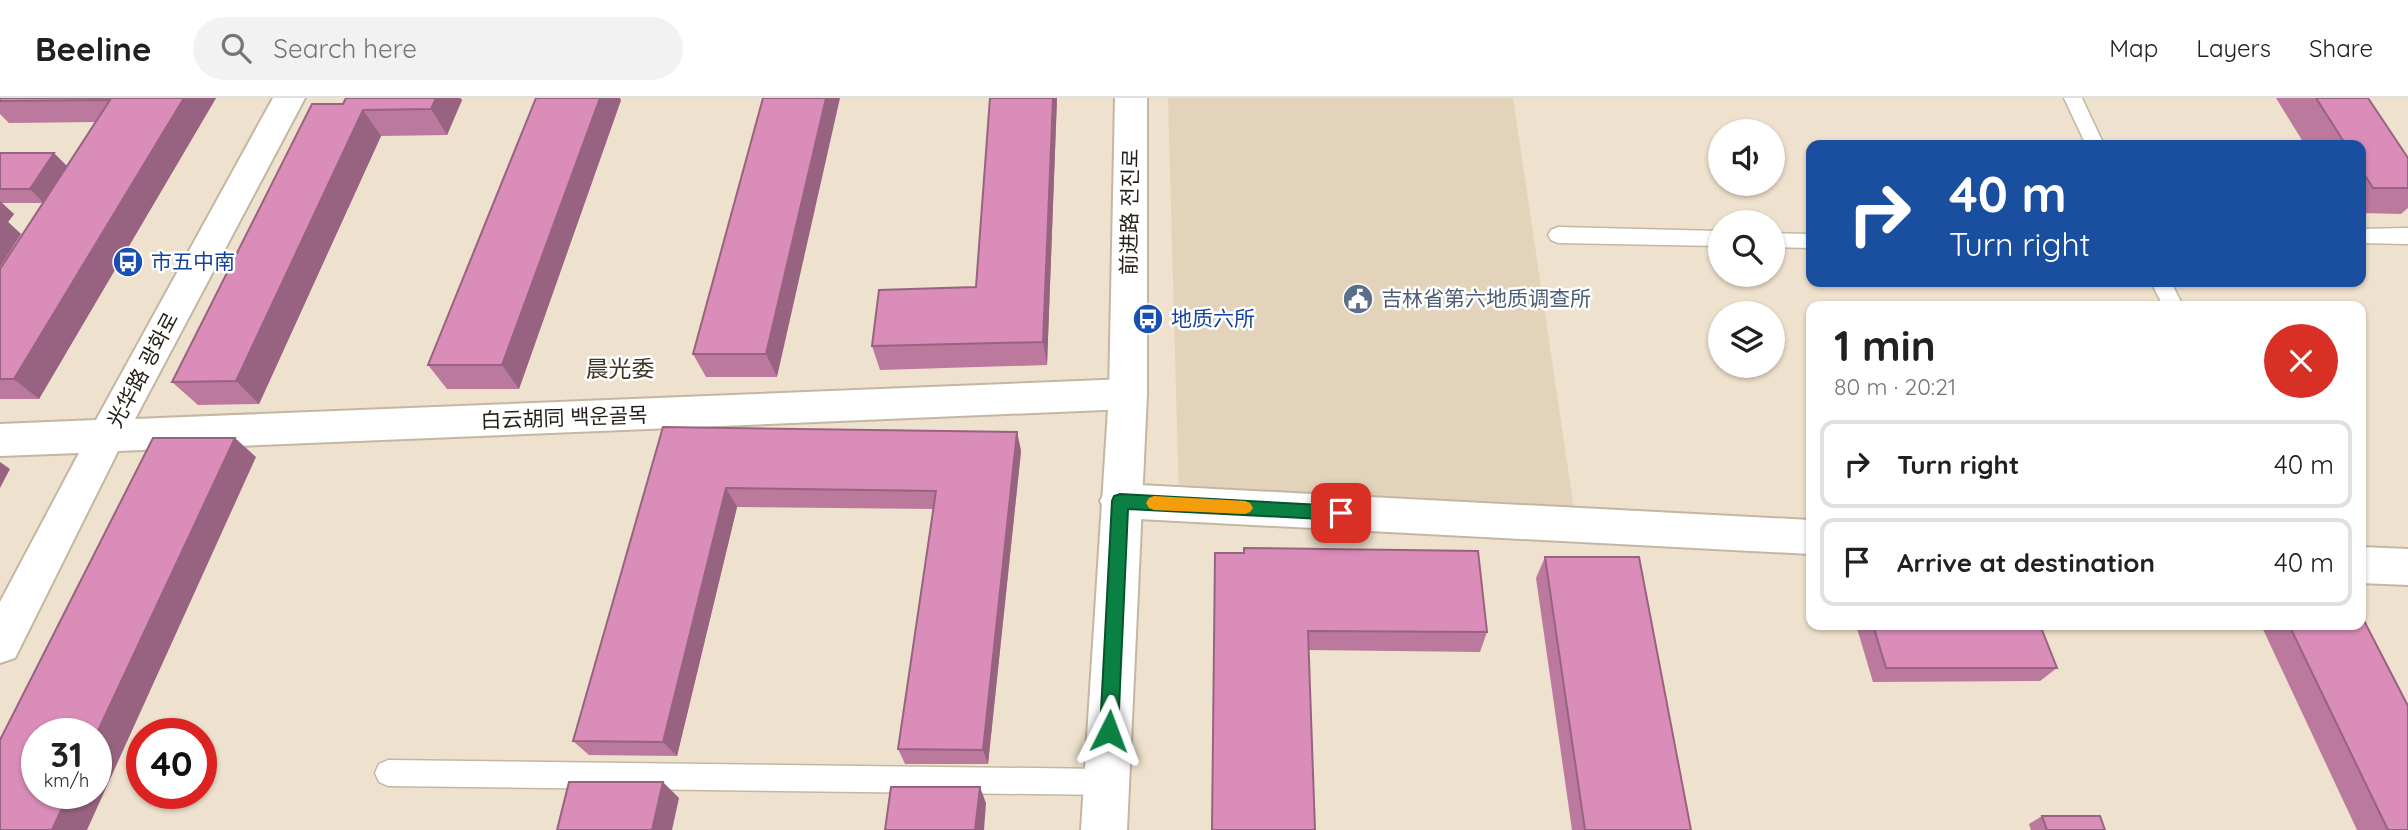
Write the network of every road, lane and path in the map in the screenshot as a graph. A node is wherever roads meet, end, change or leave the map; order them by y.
1 (289, 98) edge
2 (1131, 98) edge
3 (2073, 98) edge
4 (2093, 140) edge
5 (1558, 235) dead end
6 (2366, 236) edge
7 (2408, 236) edge
8 (1708, 239) edge
9 (1785, 240) edge
10 (1806, 241) edge
11 (1128, 394) junction
12 (106, 437) junction
13 (0, 440) edge
14 (1120, 501) junction
15 (1806, 537) edge
16 (2366, 565) edge
17 (2408, 567) edge
18 (0, 644) edge
19 (388, 773) dead end
20 (1106, 782) junction
21 (1104, 830) edge

1 - 12 street, 光华路 광화로
2 - 11 street, 前进路 전진로
3 - 4 lane
5 - 8 lane
6 - 7 lane
9 - 10 lane
11 - 12 street, 白云胡同 백운골목
11 - 14 street, 前进路 전진로
12 - 13 street, 白云胡同 백운골목
12 - 18 street, 光华路 광화로
14 - 15 street
14 - 20 street, 前进路 전진로
16 - 17 street
19 - 20 lane
20 - 21 street, 前进路 전진로

